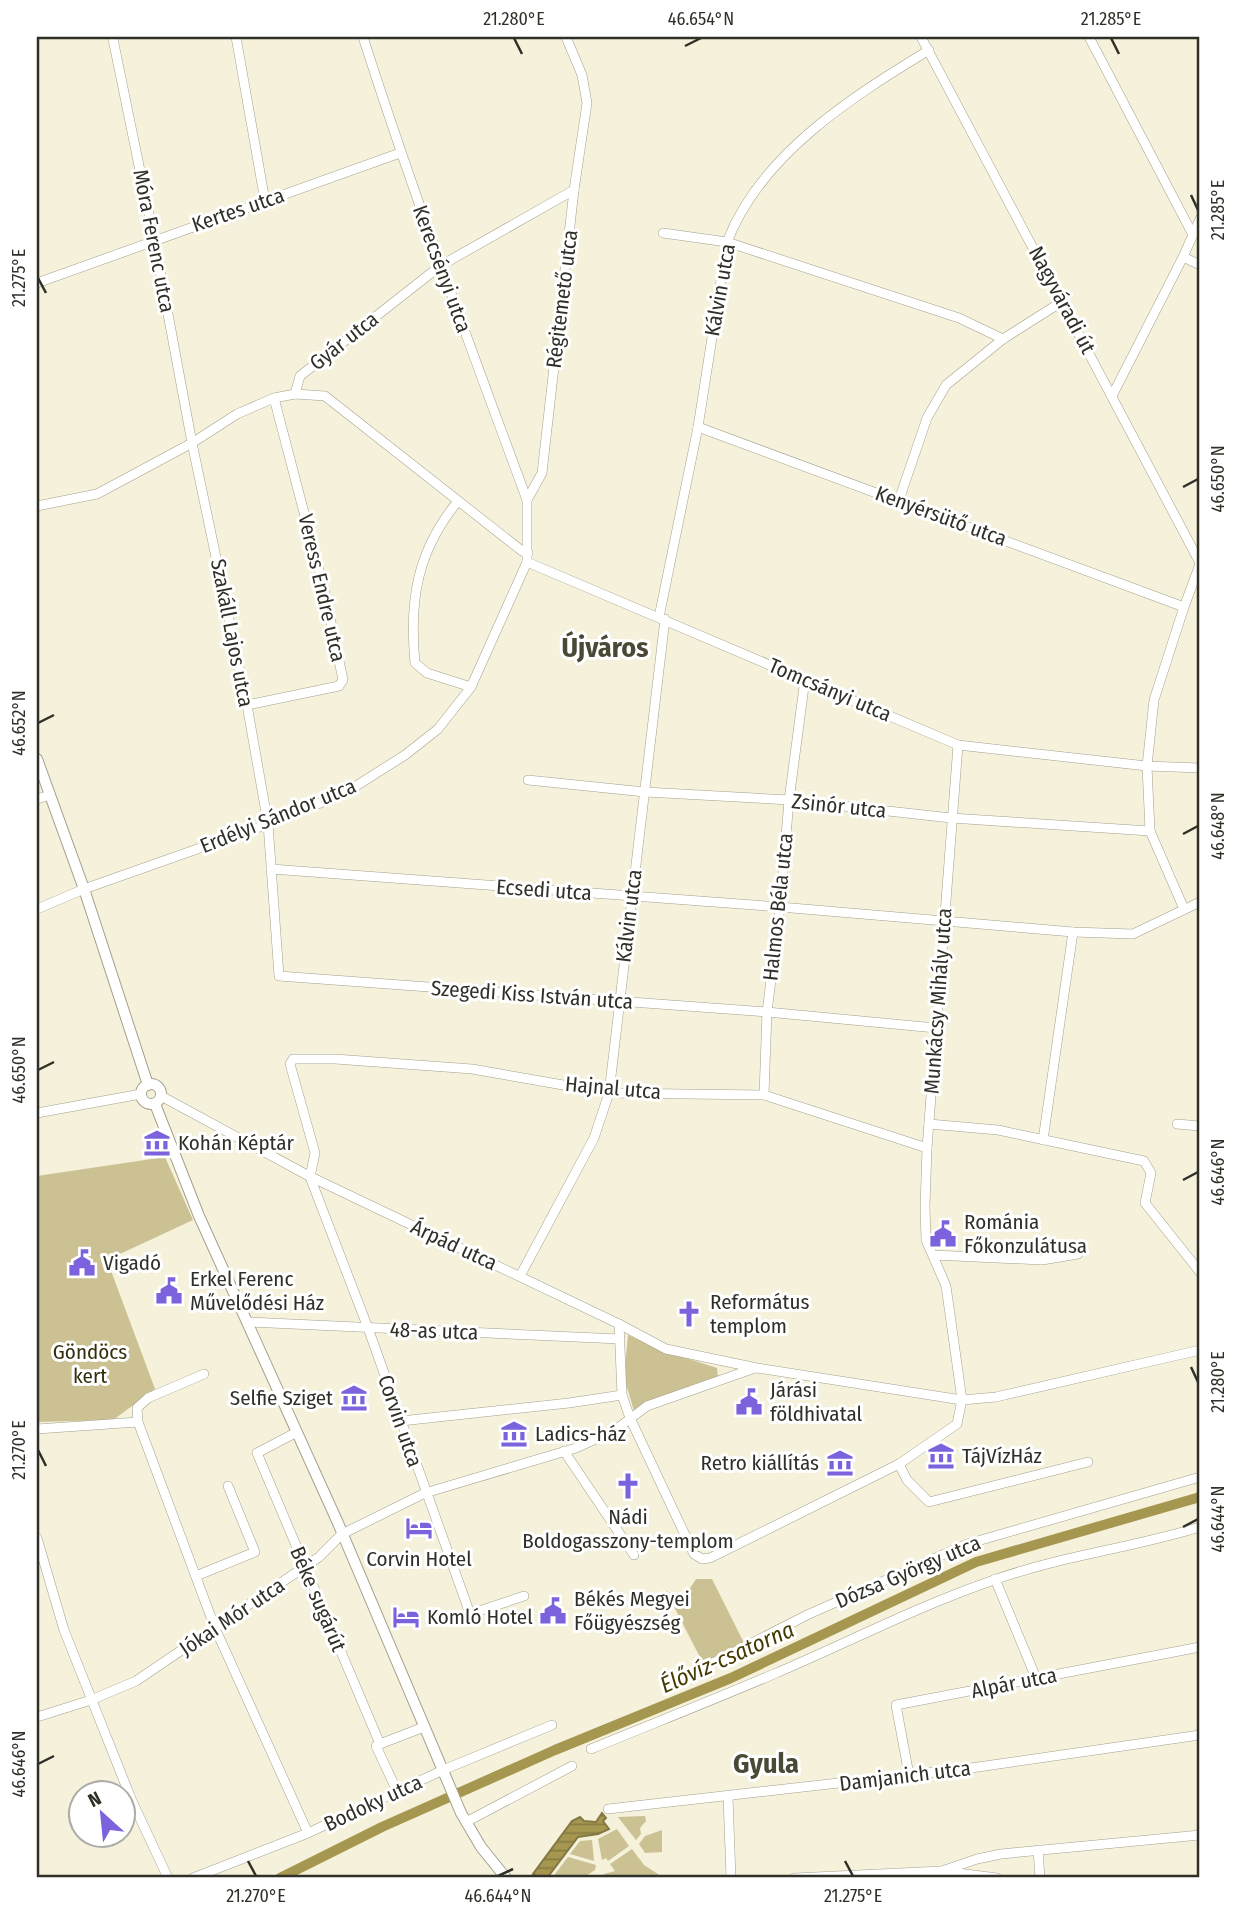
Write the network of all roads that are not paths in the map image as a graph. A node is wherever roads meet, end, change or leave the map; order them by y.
1 (236, 37) edge
2 (363, 37) edge
3 (566, 37) edge
4 (921, 37) edge
5 (1089, 37) edge
6 (113, 39) dead end
7 (929, 50) junction
8 (400, 153) junction
9 (574, 190) junction
10 (265, 201) junction
11 (1200, 219) edge
12 (663, 233) dead end
13 (1193, 235) junction
14 (154, 239) junction
15 (727, 243) junction
16 (1183, 257) junction
17 (1200, 265) edge
18 (440, 266) junction
19 (37, 283) edge
20 (1063, 301) junction
21 (1003, 339) junction
22 (295, 394) junction
23 (1112, 396) junction
24 (274, 398) junction
25 (698, 427) junction
26 (192, 443) junction
27 (527, 500) junction
28 (899, 500) junction
29 (458, 501) junction
30 (37, 506) edge
31 (528, 557) junction
32 (1200, 564) edge
33 (1184, 607) junction
34 (662, 618) junction
35 (805, 679) junction
36 (471, 687) junction
37 (247, 705) junction
38 (958, 745) junction
39 (37, 759) edge
40 (1147, 766) junction
41 (1200, 768) edge
42 (528, 780) dead end
43 (645, 792) junction
44 (50, 795) junction
45 (37, 799) edge
46 (789, 800) junction
47 (951, 818) junction
48 (268, 824) junction
49 (1150, 831) junction
50 (271, 869) junction
51 (84, 889) junction
52 (632, 897) junction
53 (1200, 902) edge
54 (780, 907) junction
55 (37, 909) edge
56 (1184, 909) junction
57 (944, 920) junction
58 (1073, 932) junction
59 (618, 1002) junction
60 (767, 1012) junction
61 (936, 1028) junction
62 (145, 1090) junction
63 (609, 1093) junction
64 (764, 1095) junction
65 (160, 1102) junction
66 (37, 1113) edge
67 (929, 1124) junction
68 (1177, 1124) dead end
69 (1200, 1126) edge
70 (1044, 1140) junction
71 (927, 1149) junction
72 (309, 1176) junction
73 (1078, 1254) dead end
74 (933, 1255) junction
75 (1200, 1272) edge
76 (520, 1276) junction
77 (248, 1322) junction
78 (619, 1324) junction
79 (368, 1328) junction
80 (620, 1339) junction
81 (1200, 1350) edge
82 (728, 1362) junction
83 (757, 1368) junction
84 (204, 1374) dead end
85 (729, 1377) junction
86 (622, 1395) junction
87 (962, 1400) junction
88 (630, 1418) junction
89 (401, 1421) junction
90 (138, 1422) junction
91 (37, 1429) edge
92 (297, 1432) junction
93 (565, 1451) junction
94 (1088, 1462) dead end
95 (899, 1464) junction
96 (1200, 1477) edge
97 (228, 1486) dead end
98 (425, 1493) junction
99 (1200, 1527) edge
100 (342, 1534) junction
101 (37, 1538) edge
102 (634, 1555) dead end
103 (305, 1567) junction
104 (196, 1576) junction
105 (995, 1579) junction
106 (524, 1596) dead end
107 (215, 1628) junction
108 (1200, 1647) edge
109 (705, 1667) dead end
110 (1036, 1678) junction
111 (91, 1700) junction
112 (37, 1717) edge
113 (552, 1725) dead end
114 (424, 1727) junction
115 (1200, 1735) edge
116 (380, 1744) junction
117 (591, 1749) dead end
118 (572, 1766) dead end
119 (443, 1770) junction
120 (909, 1775) junction
121 (397, 1791) junction
122 (728, 1797) junction
123 (608, 1809) dead end
124 (463, 1817) junction
125 (308, 1833) junction
126 (1200, 1835) edge
127 (481, 1847) junction
128 (1038, 1850) junction
129 (977, 1859) junction
130 (942, 1871) junction
131 (980, 1874) junction
132 (168, 1878) edge
133 (192, 1878) edge
134 (500, 1878) edge
135 (506, 1878) edge
136 (732, 1878) edge
137 (794, 1878) edge
138 (997, 1878) edge
139 (1040, 1878) edge

1 - 10 street
2 - 8 street, Kerecsényi utca
3 - 9 street, Régitemető utca
4 - 7 street, Nagyváradi út
5 - 13 street
6 - 14 street, Móra Ferenc utca
7 - 15 street, Kálvin utca
7 - 20 street, Nagyváradi út
8 - 10 street, Kertes utca
8 - 18 street, Kerecsényi utca
9 - 18 street, Gyár utca
9 - 27 street, Régitemető utca
10 - 14 street, Kertes utca
11 - 13 street
12 - 15 street
13 - 16 street
14 - 19 street, Kertes utca
14 - 26 street, Móra Ferenc utca
15 - 21 street
15 - 25 street, Kálvin utca
16 - 17 street
16 - 23 street
18 - 22 street, Gyár utca
18 - 27 street, Kerecsényi utca
20 - 21 street
20 - 23 street, Nagyváradi út
21 - 28 street
22 - 24 street, Gyár utca
22 - 29 street, Tomcsányi utca
23 - 32 street, Nagyváradi út
24 - 26 street, Gyár utca
24 - 37 street, Veress Endre utca
25 - 28 street, Kenyérsütő utca
25 - 34 street, Kálvin utca
26 - 30 street, Gyár utca
26 - 37 street, Szakáll Lajos utca
27 - 31 street, Régitemető utca
28 - 33 street, Kenyérsütő utca
29 - 31 street, Tomcsányi utca
29 - 36 street
31 - 34 street, Tomcsányi utca
31 - 36 street, Erdélyi Sándor utca
32 - 33 street
33 - 40 street
34 - 35 street, Tomcsányi utca
34 - 43 street, Kálvin utca
35 - 38 street, Tomcsányi utca
35 - 46 street, Halmos Béla utca
36 - 48 street, Erdélyi Sándor utca
37 - 48 street, Szakáll Lajos utca
38 - 40 street, Tomcsányi utca
38 - 47 street, Munkácsy Mihály utca
39 - 44 street
40 - 41 street, Tomcsányi utca
40 - 49 street
42 - 43 street, Zsinór utca
43 - 46 street, Zsinór utca
43 - 52 street, Kálvin utca
44 - 45 street
44 - 51 street
46 - 47 street, Zsinór utca
46 - 54 street, Halmos Béla utca
47 - 49 street, Zsinór utca
47 - 57 street, Munkácsy Mihály utca
48 - 50 street, Szegedi Kiss István utca
48 - 51 street, Erdélyi Sándor utca
49 - 56 street
50 - 52 street, Ecsedi utca
50 - 59 street, Szegedi Kiss István utca
51 - 55 street, Erdélyi Sándor utca
51 - 62 street
52 - 54 street, Ecsedi utca
52 - 59 street, Kálvin utca
53 - 56 street, Ecsedi utca
54 - 57 street, Ecsedi utca
54 - 60 street, Halmos Béla utca
56 - 58 street, Ecsedi utca
57 - 58 street, Ecsedi utca
57 - 61 street, Munkácsy Mihály utca
58 - 70 street
59 - 60 street, Szegedi Kiss István utca
59 - 63 street, Kálvin utca
60 - 61 street, Szegedi Kiss István utca
60 - 64 street, Halmos Béla utca
61 - 67 street, Munkácsy Mihály utca
62 - 65 street
62 - 65 street
62 - 66 street
63 - 64 street, Hajnal utca
63 - 72 street, Hajnal utca
63 - 76 street, Kálvin utca
64 - 71 street, Hajnal utca
65 - 72 street, Árpád utca
65 - 77 street
67 - 70 street
67 - 71 street, Munkácsy Mihály utca
68 - 69 street
70 - 75 street
71 - 74 street, Munkácsy Mihály utca
72 - 76 street, Árpád utca
72 - 79 street, Corvin utca
73 - 74 street
74 - 87 street, Munkácsy Mihály utca
76 - 78 street, Árpád utca
77 - 79 street, 48-as utca
77 - 92 street
78 - 80 street
78 - 82 street, Árpád utca
79 - 80 street, 48-as utca
79 - 89 street, Corvin utca
80 - 86 street
81 - 87 street, Árpád utca
82 - 83 street, Árpád utca
82 - 85 street
83 - 85 street, Jókai Mór utca
83 - 87 street, Árpád utca
84 - 90 street
85 - 88 street, Jókai Mór utca
86 - 88 street
86 - 89 street
87 - 95 street
88 - 93 street, Jókai Mór utca
88 - 95 street
89 - 98 street, Corvin utca
90 - 91 street
90 - 104 street
92 - 100 street
92 - 103 street, Béke sugárút
93 - 98 street, Jókai Mór utca
93 - 102 street
94 - 95 street
96 - 109 street, Dózsa György utca
97 - 104 street
98 - 100 street, Jókai Mór utca
98 - 106 street, Corvin utca
99 - 105 street, Dózsa György utca
100 - 103 street, Jókai Mór utca
100 - 114 street
101 - 111 street
103 - 107 street, Jókai Mór utca
103 - 116 street, Béke sugárút
104 - 107 street
105 - 110 street, Dózsa György utca
105 - 117 street, Dózsa György utca
107 - 111 street, Jókai Mór utca
107 - 125 street
108 - 110 street, Alpár utca
110 - 120 street, Alpár utca
111 - 112 street, Jókai Mór utca
111 - 132 street
113 - 119 street, Bodoky utca
114 - 116 street
114 - 119 street
115 - 120 street, Damjanich utca
116 - 121 street, Béke sugárút
118 - 124 street
119 - 121 street, Bodoky utca
119 - 124 street
120 - 122 street, Damjanich utca
121 - 125 street, Bodoky utca
122 - 123 street, Damjanich utca
122 - 136 street
124 - 127 street
125 - 133 street, Bodoky utca
126 - 128 street
127 - 134 street
127 - 135 street
128 - 129 street
128 - 139 street
129 - 130 street
129 - 131 street
130 - 131 street
130 - 137 street
131 - 138 street

